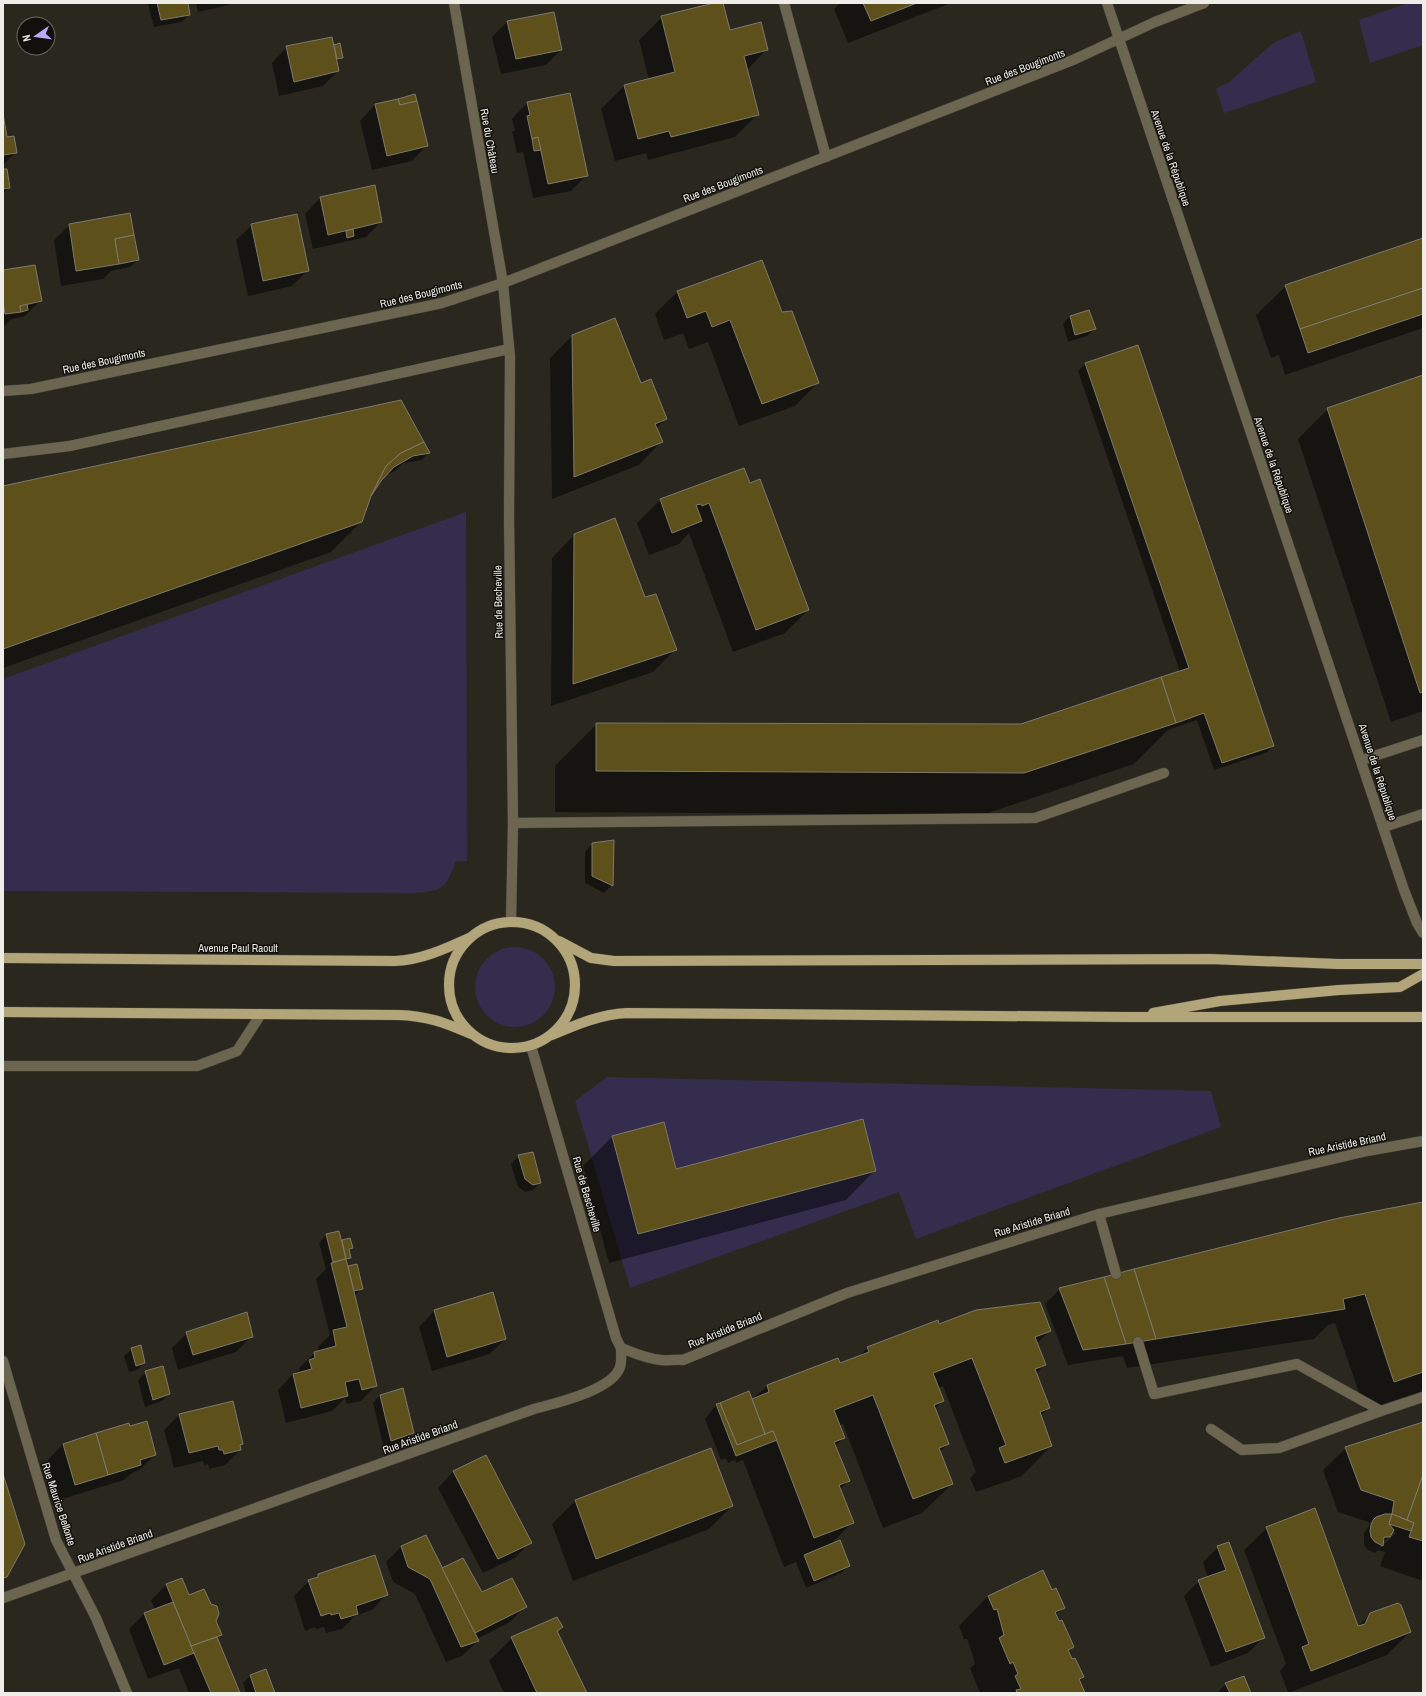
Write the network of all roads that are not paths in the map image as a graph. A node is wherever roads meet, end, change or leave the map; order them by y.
1 (454, 3) edge
2 (784, 3) edge
3 (1107, 3) edge
4 (1204, 3) edge
5 (1119, 40) junction
6 (826, 157) junction
7 (503, 283) junction
8 (509, 349) junction
9 (3, 391) edge
10 (3, 454) edge
11 (1423, 740) edge
12 (1362, 760) junction
13 (1164, 772) dead end
14 (1423, 814) edge
15 (513, 823) junction
16 (1384, 827) junction
17 (511, 921) junction
18 (1423, 934) edge
19 (469, 938) junction
20 (559, 941) junction
21 (3, 958) edge
22 (1423, 964) edge
23 (1423, 974) edge
24 (3, 1012) edge
25 (261, 1014) junction
26 (1125, 1017) junction
27 (1423, 1017) edge
28 (471, 1034) junction
29 (552, 1035) junction
30 (530, 1046) junction
31 (3, 1066) edge
32 (1423, 1141) edge
33 (1099, 1214) junction
34 (1116, 1274) dead end
35 (1138, 1342) dead end
36 (621, 1348) junction
37 (3, 1361) edge
38 (1423, 1396) edge
39 (1381, 1411) junction
40 (1212, 1429) dead end
41 (72, 1574) junction
42 (3, 1598) edge
43 (127, 1693) edge

1 - 7 street, Rue du Château
2 - 6 street
3 - 5 street, Avenue de la République
4 - 5 street, Rue des Bougimonts
5 - 6 street, Rue des Bougimonts
5 - 12 street, Avenue de la République
6 - 7 street, Rue des Bougimonts
7 - 8 street, Rue de Becheville
7 - 9 street, Rue des Bougimonts
8 - 10 street
8 - 15 street, Rue de Becheville
11 - 12 street
12 - 16 street, Avenue de la République
13 - 15 street
14 - 16 street
15 - 17 street, Rue de Becheville
16 - 18 street, Avenue de la République
17 - 19 main road
17 - 20 main road
19 - 21 main road, Avenue Paul Raoult
19 - 28 main road
20 - 22 main road
20 - 29 main road
23 - 26 main road
24 - 25 main road
25 - 28 main road
25 - 31 street
26 - 27 main road
26 - 29 main road
28 - 30 main road
29 - 30 main road
30 - 36 street, Rue de Bescheville
32 - 33 street, Rue Aristide Briand
33 - 34 street
33 - 36 street, Rue Aristide Briand
35 - 39 street
36 - 41 street, Rue Aristide Briand
37 - 41 street, Rue Maurice Bellonte
38 - 39 street
39 - 40 street
41 - 42 street, Rue Aristide Briand
41 - 43 street, Rue Maurice Bellonte

